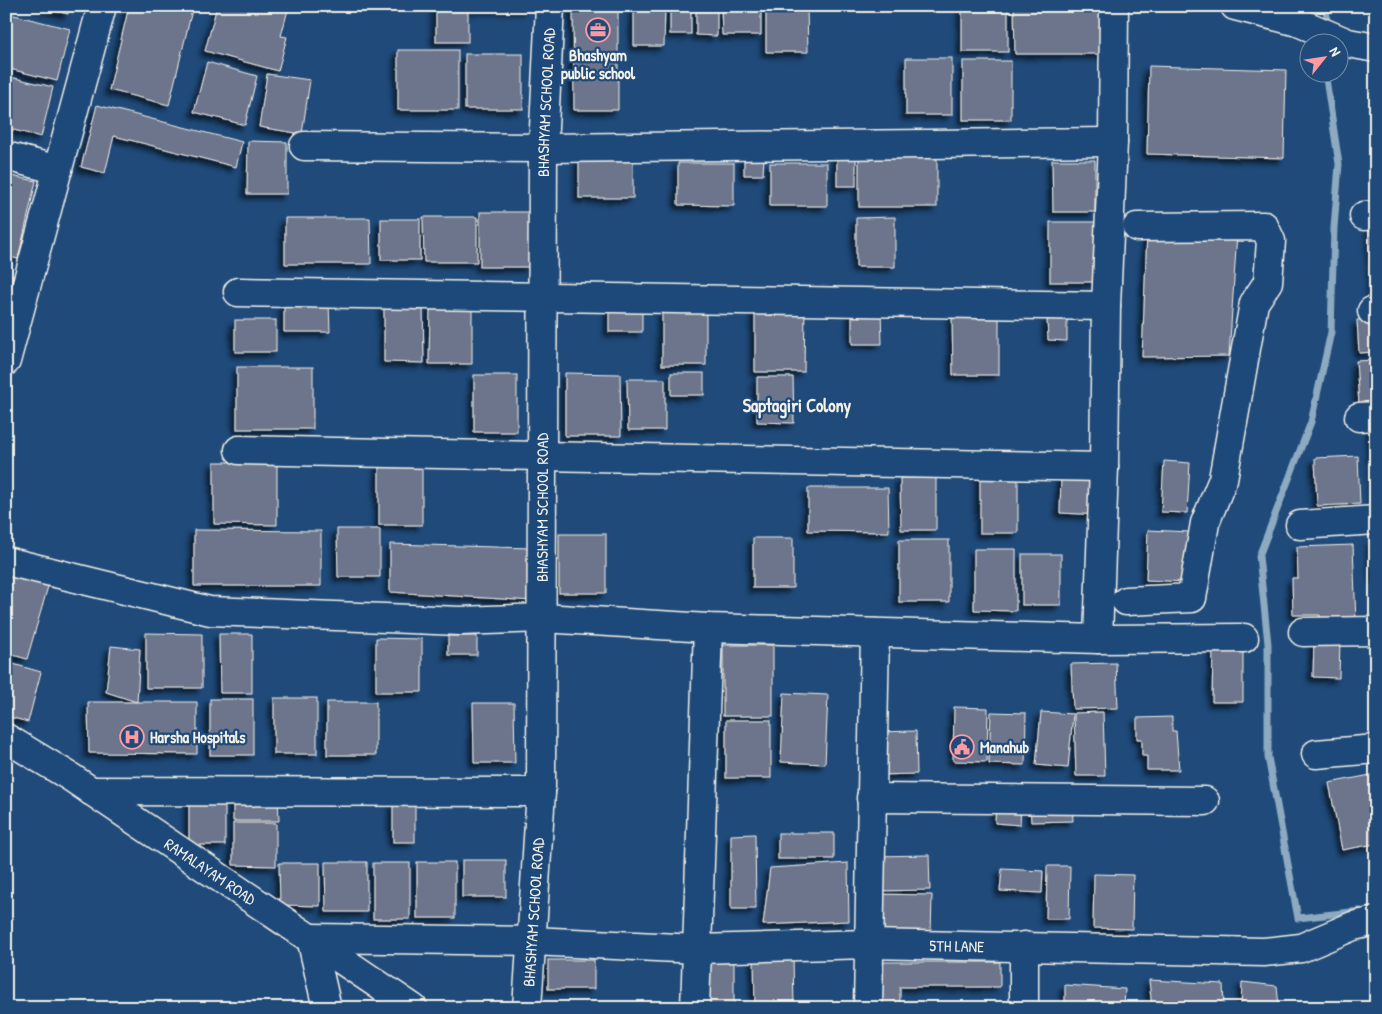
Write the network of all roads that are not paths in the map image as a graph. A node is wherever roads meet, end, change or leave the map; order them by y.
1 (102, 6) edge
2 (550, 6) edge
3 (1114, 6) edge
4 (1235, 6) edge
5 (1376, 48) edge
6 (1113, 142) junction
7 (304, 146) dead end
8 (543, 148) junction
9 (6, 156) edge
10 (58, 170) junction
11 (1136, 227) dead end
12 (238, 292) dead end
13 (543, 297) junction
14 (1106, 306) junction
15 (6, 361) edge
16 (239, 450) dead end
17 (543, 456) junction
18 (1104, 467) junction
19 (1376, 520) edge
20 (1300, 525) dead end
21 (6, 561) edge
22 (1167, 600) junction
23 (1126, 601) dead end
24 (543, 618) junction
25 (708, 628) junction
26 (1376, 630) edge
27 (1304, 632) dead end
28 (875, 633) junction
29 (1244, 638) dead end
30 (1098, 639) junction
31 (1166, 639) junction
32 (6, 738) edge
33 (1376, 749) edge
34 (1316, 754) dead end
35 (91, 792) junction
36 (541, 792) junction
37 (871, 798) junction
38 (1205, 802) dead end
39 (1376, 921) edge
40 (311, 938) junction
41 (532, 941) junction
42 (868, 944) junction
43 (1024, 946) junction
44 (698, 949) junction
45 (327, 1008) edge
46 (413, 1008) edge
47 (527, 1008) edge
48 (695, 1008) edge
49 (868, 1008) edge
50 (1024, 1008) edge

1 - 10 street
2 - 8 street, BHASHYAM SCHOOL ROAD
3 - 6 street
4 - 5 street
6 - 8 street
6 - 14 street
7 - 8 street
8 - 13 street, BHASHYAM SCHOOL ROAD
9 - 10 street
10 - 15 street
11 - 22 street
12 - 13 street
13 - 14 street
13 - 17 street, BHASHYAM SCHOOL ROAD
14 - 18 street
16 - 17 street
17 - 18 street
17 - 24 street, BHASHYAM SCHOOL ROAD
18 - 30 street
19 - 20 street
21 - 24 street
22 - 23 street
22 - 31 street
24 - 25 street
24 - 36 street, BHASHYAM SCHOOL ROAD
25 - 28 street
25 - 44 street
26 - 27 street
28 - 30 street
28 - 37 street
29 - 31 street
30 - 31 street
32 - 35 street, RAMALAYAM ROAD
33 - 34 street
35 - 36 street
35 - 40 street, RAMALAYAM ROAD
36 - 41 street, BHASHYAM SCHOOL ROAD
37 - 38 street
37 - 42 street
39 - 43 street, 5TH LANE
40 - 41 street, 5TH LANE
40 - 45 street
40 - 46 street, RAMALAYAM ROAD
41 - 44 street, 5TH LANE
41 - 47 street, BHASHYAM SCHOOL ROAD
42 - 43 street, 5TH LANE
42 - 44 street, 5TH LANE
42 - 49 street
43 - 50 street
44 - 48 street

